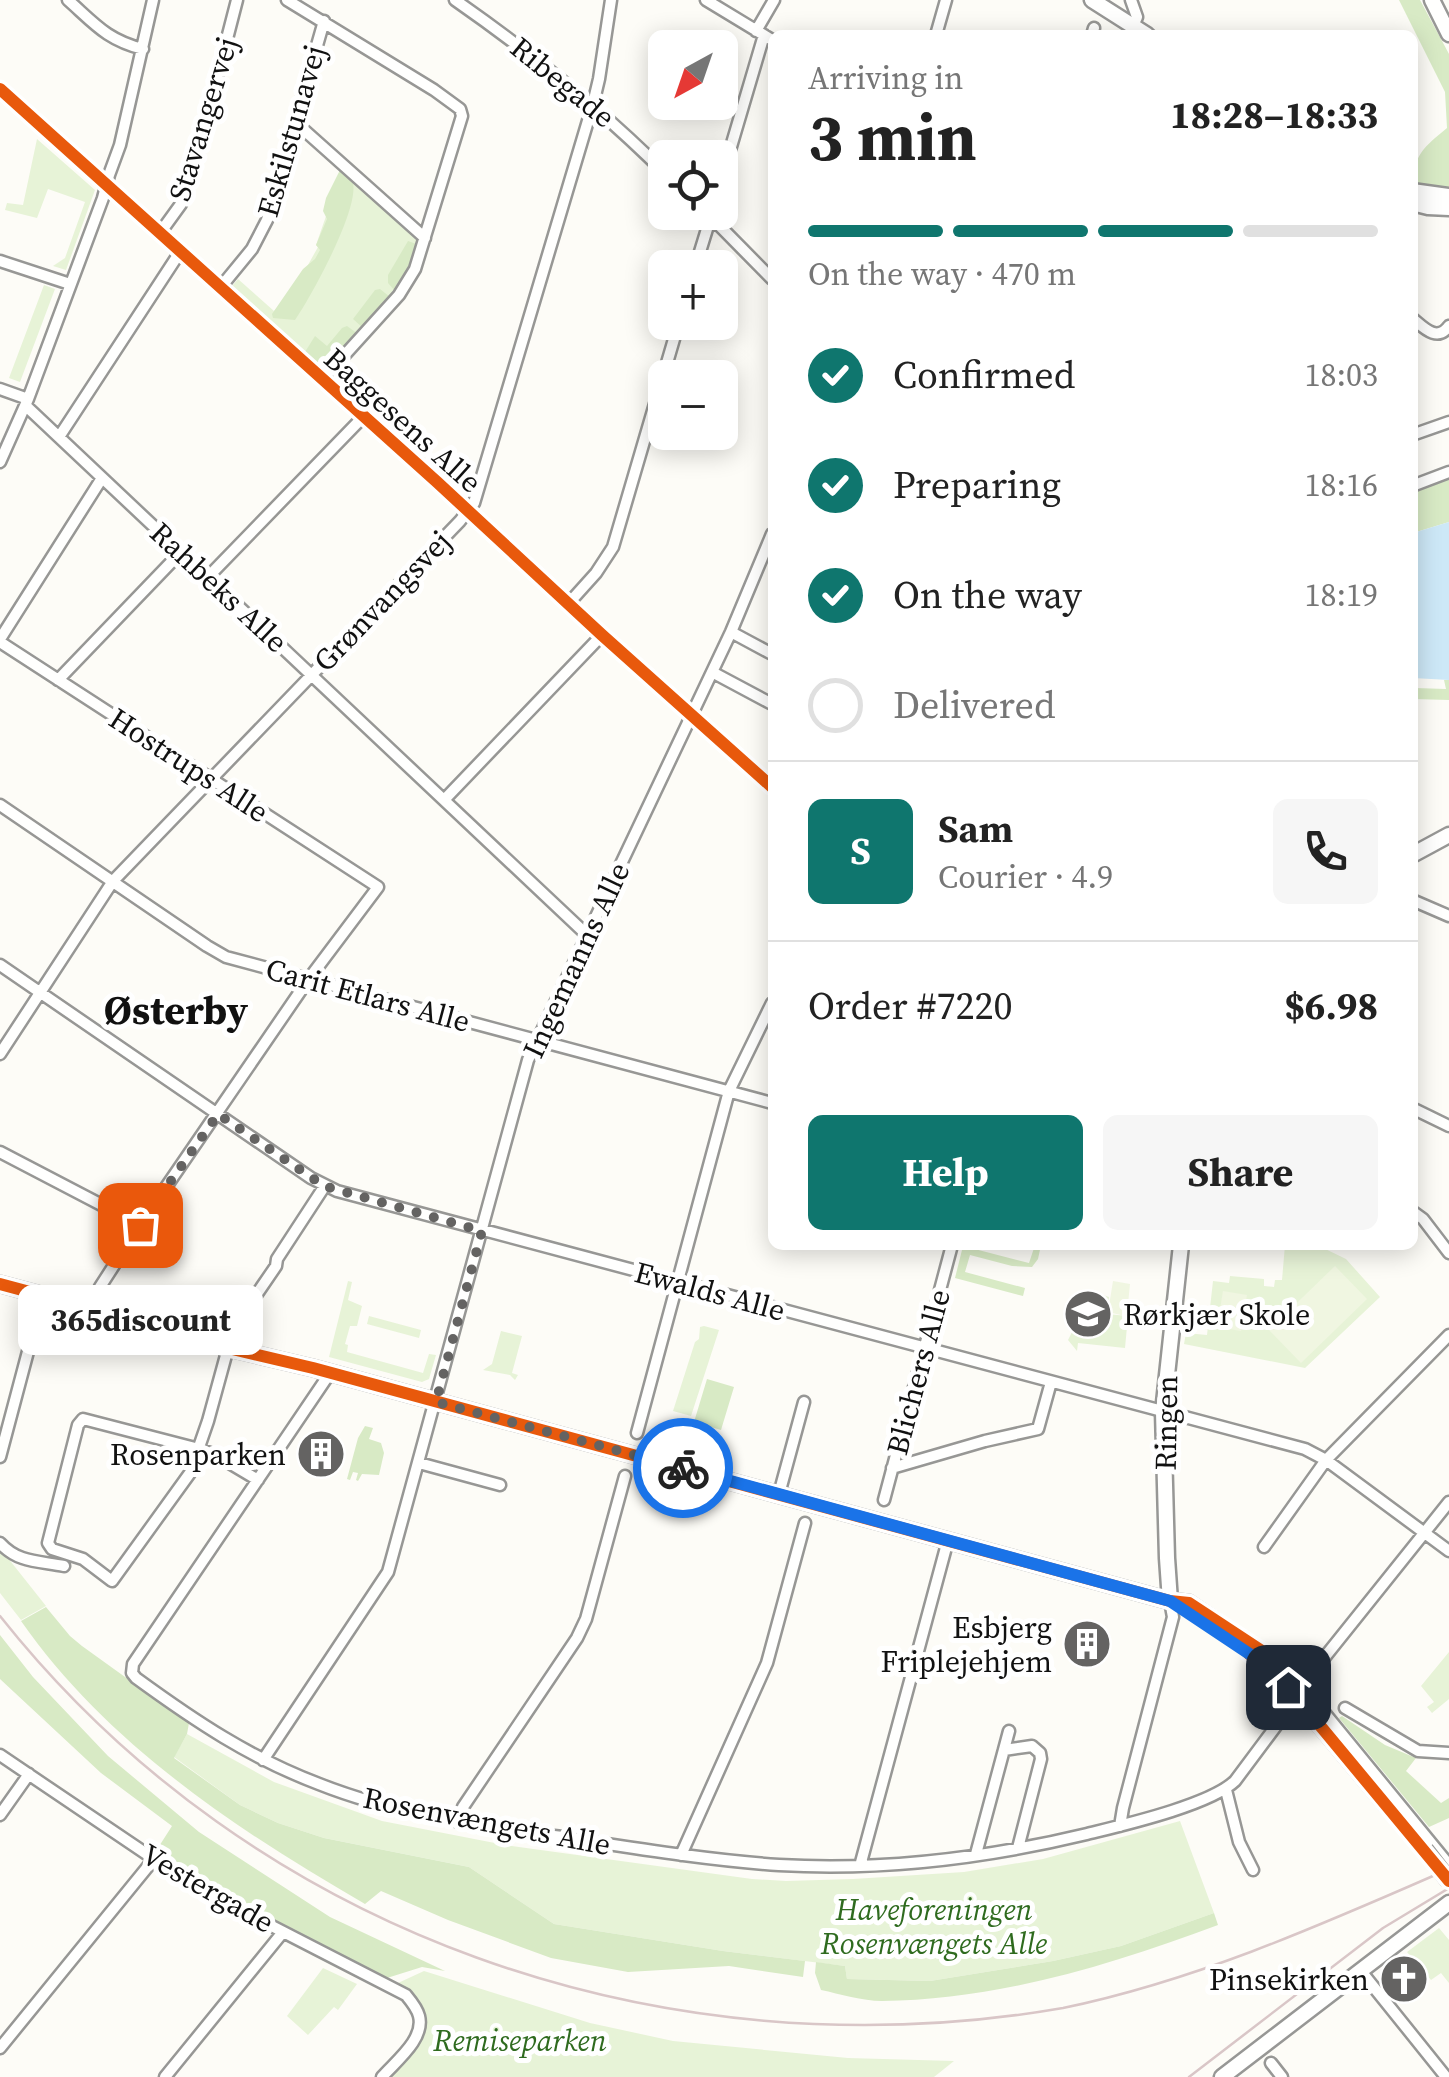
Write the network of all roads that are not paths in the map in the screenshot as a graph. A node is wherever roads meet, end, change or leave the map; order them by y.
1 (68, 0) edge
2 (154, 0) edge
3 (238, 0) edge
4 (287, 0) edge
5 (455, 0) edge
6 (611, 0) edge
7 (706, 0) edge
8 (774, 0) edge
9 (946, 0) edge
10 (1092, 0) edge
11 (1131, 0) edge
12 (1435, 0) edge
13 (1449, 18) edge
14 (324, 21) junction
15 (1133, 26) junction
16 (937, 30) edge
17 (1139, 30) edge
18 (1449, 34) edge
19 (764, 35) edge
20 (142, 50) junction
21 (0, 90) edge
22 (593, 104) junction
23 (295, 122) junction
24 (733, 140) edge
25 (648, 156) edge
26 (106, 186) junction
27 (1418, 192) edge
28 (1449, 196) edge
29 (1418, 205) edge
30 (1449, 208) edge
31 (725, 230) edge
32 (160, 233) junction
33 (426, 238) junction
34 (180, 252) junction
35 (0, 262) edge
36 (768, 274) edge
37 (70, 284) junction
38 (220, 288) junction
39 (1418, 323) edge
40 (1449, 326) edge
41 (674, 340) edge
42 (322, 380) junction
43 (0, 388) edge
44 (27, 402) junction
45 (362, 417) junction
46 (1449, 422) edge
47 (1418, 434) edge
48 (59, 437) junction
49 (0, 462) edge
50 (1449, 472) edge
51 (102, 478) junction
52 (1418, 484) edge
53 (467, 512) junction
54 (768, 544) edge
55 (181, 552) junction
56 (208, 578) junction
57 (570, 603) junction
58 (731, 632) junction
59 (602, 635) junction
60 (0, 640) edge
61 (768, 652) edge
62 (712, 672) junction
63 (311, 674) junction
64 (58, 680) junction
65 (768, 702) edge
66 (692, 714) junction
67 (210, 779) junction
68 (768, 783) edge
69 (444, 800) junction
70 (0, 805) edge
71 (1449, 835) edge
72 (1418, 853) edge
73 (113, 881) junction
74 (1418, 903) edge
75 (1449, 916) edge
76 (586, 934) junction
77 (0, 966) edge
78 (308, 980) junction
79 (40, 993) junction
80 (768, 1011) edge
81 (536, 1039) junction
82 (0, 1054) edge
83 (729, 1091) junction
84 (768, 1102) edge
85 (1418, 1111) edge
86 (218, 1114) junction
87 (1449, 1126) edge
88 (0, 1152) edge
89 (324, 1186) junction
90 (1418, 1215) edge
91 (140, 1225) junction
92 (482, 1231) junction
93 (951, 1250) edge
94 (1179, 1250) edge
95 (1449, 1253) edge
96 (678, 1282) junction
97 (0, 1284) edge
98 (43, 1295) junction
99 (92, 1308) junction
100 (237, 1324) dead end
101 (1449, 1335) edge
102 (228, 1348) junction
103 (924, 1348) junction
104 (330, 1373) junction
105 (1050, 1382) junction
106 (436, 1402) junction
107 (804, 1402) dead end
108 (1163, 1412) junction
109 (4, 1422) edge
110 (637, 1432) dead end
111 (198, 1449) junction
112 (0, 1457) edge
113 (1326, 1460) junction
114 (419, 1463) junction
115 (892, 1468) junction
116 (625, 1476) dead end
117 (258, 1480) junction
118 (500, 1485) dead end
119 (779, 1494) junction
120 (884, 1500) dead end
121 (1449, 1502) edge
122 (805, 1523) dead end
123 (1425, 1532) junction
124 (948, 1540) junction
125 (0, 1542) edge
126 (1264, 1546) dead end
127 (1449, 1551) edge
128 (64, 1566) dead end
129 (1170, 1601) junction
130 (1316, 1668) dead end
131 (1297, 1698) junction
132 (1345, 1708) dead end
133 (1009, 1732) dead end
134 (1004, 1750) junction
135 (1449, 1753) edge
136 (0, 1755) edge
137 (264, 1760) junction
138 (29, 1774) junction
139 (1226, 1790) junction
140 (0, 1816) edge
141 (458, 1822) junction
142 (1120, 1826) junction
143 (1018, 1848) junction
144 (1428, 1848) junction
145 (976, 1854) junction
146 (681, 1855) junction
147 (154, 1859) junction
148 (860, 1866) junction
149 (1449, 1868) edge
150 (1253, 1870) dead end
151 (1449, 1880) edge
152 (1449, 1903) edge
153 (283, 1932) junction
154 (1360, 1970) junction
155 (0, 2048) edge
156 (1271, 2063) dead end
157 (165, 2077) edge
158 (382, 2077) edge
159 (1222, 2077) edge
160 (1282, 2077) edge
161 (1446, 2077) edge

1 - 20 street
2 - 20 street
3 - 32 street, Stavangervej
4 - 14 street
5 - 22 street, Ribegade
6 - 22 street, Grønvangsvej
7 - 19 street
8 - 19 street
9 - 16 street
10 - 15 street
11 - 15 street
12 - 13 street
12 - 18 street
14 - 23 street, Eskilstunavej
14 - 33 street
15 - 17 street
19 - 24 street
20 - 26 street
21 - 26 street, Baggesens Alle
22 - 25 street, Ribegade
22 - 53 street, Grønvangsvej
23 - 33 street
23 - 38 street, Eskilstunavej
26 - 32 street, Baggesens Alle
26 - 37 street
27 - 28 street
29 - 30 street
31 - 36 street
32 - 34 street, Baggesens Alle
33 - 42 street
34 - 38 street, Baggesens Alle
34 - 48 street
35 - 37 street
37 - 44 street
38 - 42 street, Baggesens Alle
39 - 40 street
41 - 57 street
42 - 45 street, Baggesens Alle
43 - 44 street
44 - 48 street, Rahbeks Alle
44 - 49 street
45 - 53 street, Baggesens Alle
45 - 56 street
46 - 47 street
48 - 51 street, Rahbeks Alle
50 - 52 street
51 - 55 street, Rahbeks Alle
51 - 60 street
53 - 57 street, Baggesens Alle
53 - 63 street, Grønvangsvej
54 - 58 street, Ingemanns Alle
55 - 56 street, Rahbeks Alle
55 - 64 street
56 - 63 street, Rahbeks Alle
57 - 59 street, Baggesens Alle
58 - 61 street
58 - 62 street, Ingemanns Alle
59 - 66 street, Baggesens Alle
59 - 69 street
60 - 64 street, Hostrups Alle
62 - 65 street
62 - 66 street, Ingemanns Alle
63 - 67 street, Grønvangsvej
63 - 69 street, Rahbeks Alle
64 - 67 street, Hostrups Alle
66 - 68 street, Baggesens Alle
66 - 76 street, Ingemanns Alle
67 - 73 street, Grønvangsvej
67 - 78 street, Hostrups Alle
69 - 76 street, Rahbeks Alle
70 - 73 street, Carit Etlars Alle
71 - 72 street
73 - 78 street, Carit Etlars Alle
73 - 79 street, Grønvangsvej
74 - 75 street
76 - 81 street, Ingemanns Alle
77 - 79 street, Ewalds Alle
78 - 81 street, Carit Etlars Alle
78 - 86 street
79 - 82 street, Grønvangsvej
79 - 86 street, Ewalds Alle
80 - 83 street
81 - 83 street, Carit Etlars Alle
81 - 92 street, Ingemanns Alle
83 - 84 street, Carit Etlars Alle
83 - 96 street
85 - 87 street
86 - 89 street, Ewalds Alle
86 - 91 street
88 - 91 street
89 - 92 street, Ewalds Alle
89 - 100 street
90 - 95 street
91 - 99 street
92 - 96 street, Ewalds Alle
92 - 106 street, Ingemanns Alle
93 - 103 street, Blichers Alle
94 - 108 street, Ringen
96 - 103 street, Ewalds Alle
96 - 110 street
97 - 98 street
98 - 99 street
98 - 109 street
99 - 102 street
101 - 113 street
102 - 104 street
102 - 111 street
103 - 105 street, Ewalds Alle
103 - 115 street, Blichers Alle
104 - 106 street
104 - 117 street, Rosenvængets Alle
105 - 108 street, Ewalds Alle
105 - 115 street
106 - 114 street, Ingemanns Alle
106 - 119 street
107 - 119 street
108 - 113 street, Ewalds Alle
108 - 129 street, Ringen
109 - 112 street
111 - 111 street
111 - 117 street
113 - 123 street, Ewalds Alle
113 - 126 street
114 - 118 street
114 - 137 street, Ingemanns Alle
115 - 120 street, Blichers Alle
116 - 141 street
117 - 137 street, Rosenvængets Alle
119 - 124 street
121 - 123 street
122 - 146 street
123 - 127 street, Ewalds Alle
123 - 130 street
124 - 129 street
124 - 148 street
125 - 128 street
129 - 131 street
129 - 142 street
129 - 144 street
131 - 139 street
131 - 144 street
132 - 135 street
133 - 134 street
134 - 143 street
134 - 145 street
136 - 138 street, Vestergade
137 - 141 street, Rosenvængets Alle
138 - 140 street
138 - 147 street, Vestergade
139 - 142 street, Rosenvængets Alle
139 - 150 street
141 - 146 street, Rosenvængets Alle
142 - 143 street, Rosenvængets Alle
143 - 145 street, Rosenvængets Alle
144 - 149 street
144 - 151 street, bridge
145 - 148 street, Rosenvængets Alle
146 - 148 street, Rosenvængets Alle
147 - 153 street, Vestergade
147 - 155 street
152 - 154 street
153 - 157 street
153 - 158 street, Vestergade
154 - 159 street
154 - 161 street
156 - 160 street

